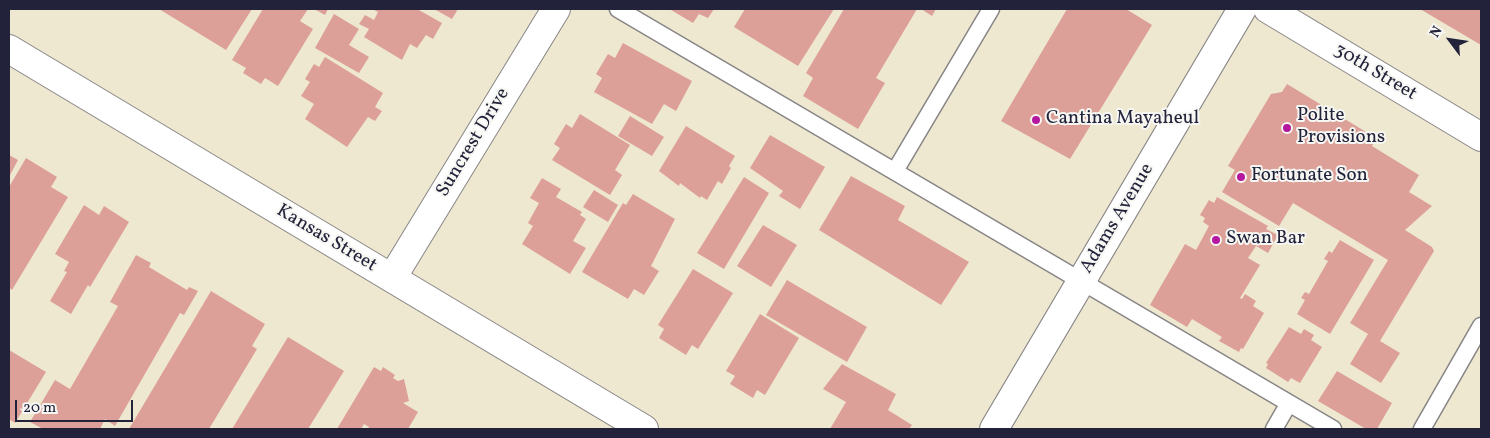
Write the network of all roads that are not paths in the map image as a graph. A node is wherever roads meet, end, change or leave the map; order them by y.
1 (556, 9) edge
2 (618, 9) edge
3 (991, 9) edge
4 (1242, 9) edge
5 (1268, 9) edge
6 (9, 49) edge
7 (1481, 137) edge
8 (894, 171) junction
9 (392, 278) junction
10 (1082, 281) junction
11 (1481, 326) edge
12 (1289, 404) junction
13 (644, 429) edge
14 (994, 429) edge
15 (1274, 429) edge
16 (1333, 429) edge
17 (1422, 429) edge

1 - 9 street, Suncrest Drive
2 - 8 lane
3 - 8 lane
4 - 10 street, Adams Avenue
5 - 7 street, 30th Street
6 - 9 street, Kansas Street
8 - 10 lane
9 - 13 street, Kansas Street
10 - 12 lane
10 - 14 street, Adams Avenue
11 - 17 lane
12 - 15 lane
12 - 16 lane

